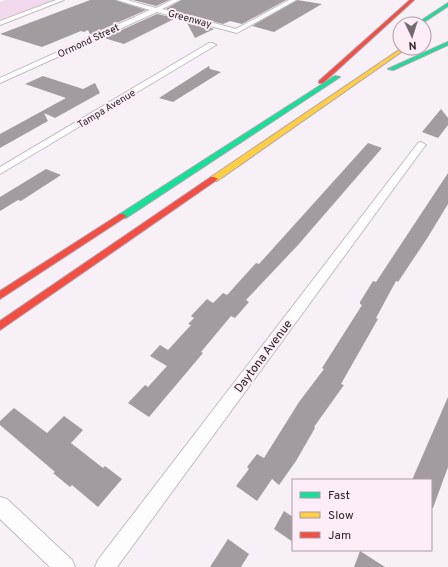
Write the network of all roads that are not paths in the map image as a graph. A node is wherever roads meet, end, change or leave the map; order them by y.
1 (61, 0) edge
2 (120, 0) edge
3 (177, 0) edge
4 (293, 0) edge
5 (412, 0) edge
6 (448, 4) edge
7 (156, 9) junction
8 (430, 16) edge
9 (0, 23) edge
10 (448, 44) edge
11 (212, 45) dead end
12 (393, 56) edge
13 (349, 69) dead end
14 (0, 81) edge
15 (316, 109) junction
16 (285, 111) junction
17 (421, 145) dead end
18 (0, 171) edge
19 (0, 296) edge
20 (0, 326) edge
21 (0, 506) edge
22 (65, 567) edge
23 (105, 567) edge

1 - 9 street
2 - 7 street, Greenway
3 - 7 street, Ormond Street
4 - 7 street, Greenway
5 - 16 highway
6 - 8 highway
7 - 14 street, Ormond Street
10 - 15 highway
11 - 18 street, Tampa Avenue
12 - 15 highway
13 - 16 highway
15 - 20 highway
16 - 19 highway
17 - 23 street, Daytona Avenue
21 - 22 street

